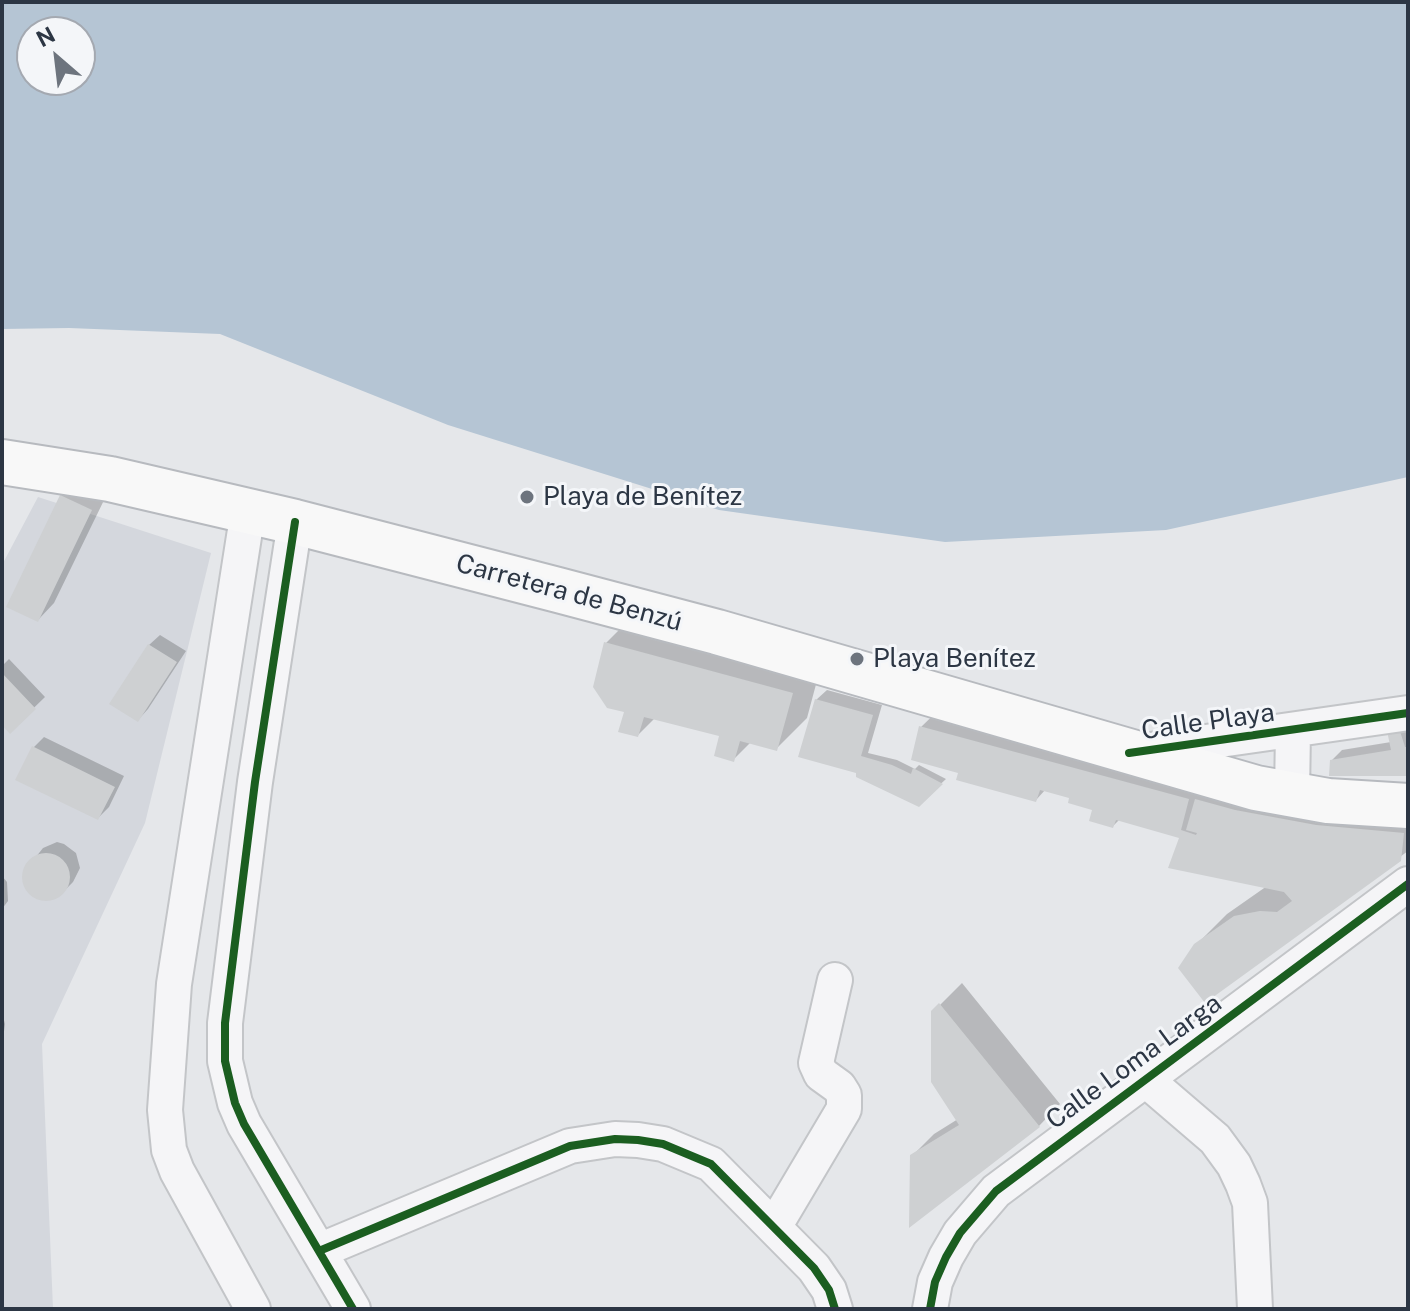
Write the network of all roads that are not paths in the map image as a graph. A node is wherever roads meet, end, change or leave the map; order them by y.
1 (2, 462) edge
2 (248, 511) junction
3 (295, 522) junction
4 (1408, 713) edge
5 (1293, 730) junction
6 (1129, 753) junction
7 (1292, 795) junction
8 (1408, 806) edge
9 (1408, 884) edge
10 (835, 980) dead end
11 (1145, 1079) junction
12 (774, 1227) junction
13 (319, 1251) junction
14 (253, 1309) edge
15 (353, 1309) edge
16 (835, 1309) edge
17 (930, 1309) edge
18 (1255, 1309) edge

1 - 2 highway, Carretera de Benzú
2 - 3 highway, Carretera de Benzú
2 - 14 street
3 - 6 highway, Carretera de Benzú
3 - 13 street
4 - 5 street
5 - 6 street, Calle Playa
5 - 7 street, Calle Playa
6 - 7 highway, Carretera de Benzú
7 - 8 highway, Carretera de Benzú
9 - 11 street, Calle Loma Larga
10 - 12 street
11 - 17 street, Calle Loma Larga
11 - 18 street
12 - 13 street
12 - 16 street
13 - 15 street

